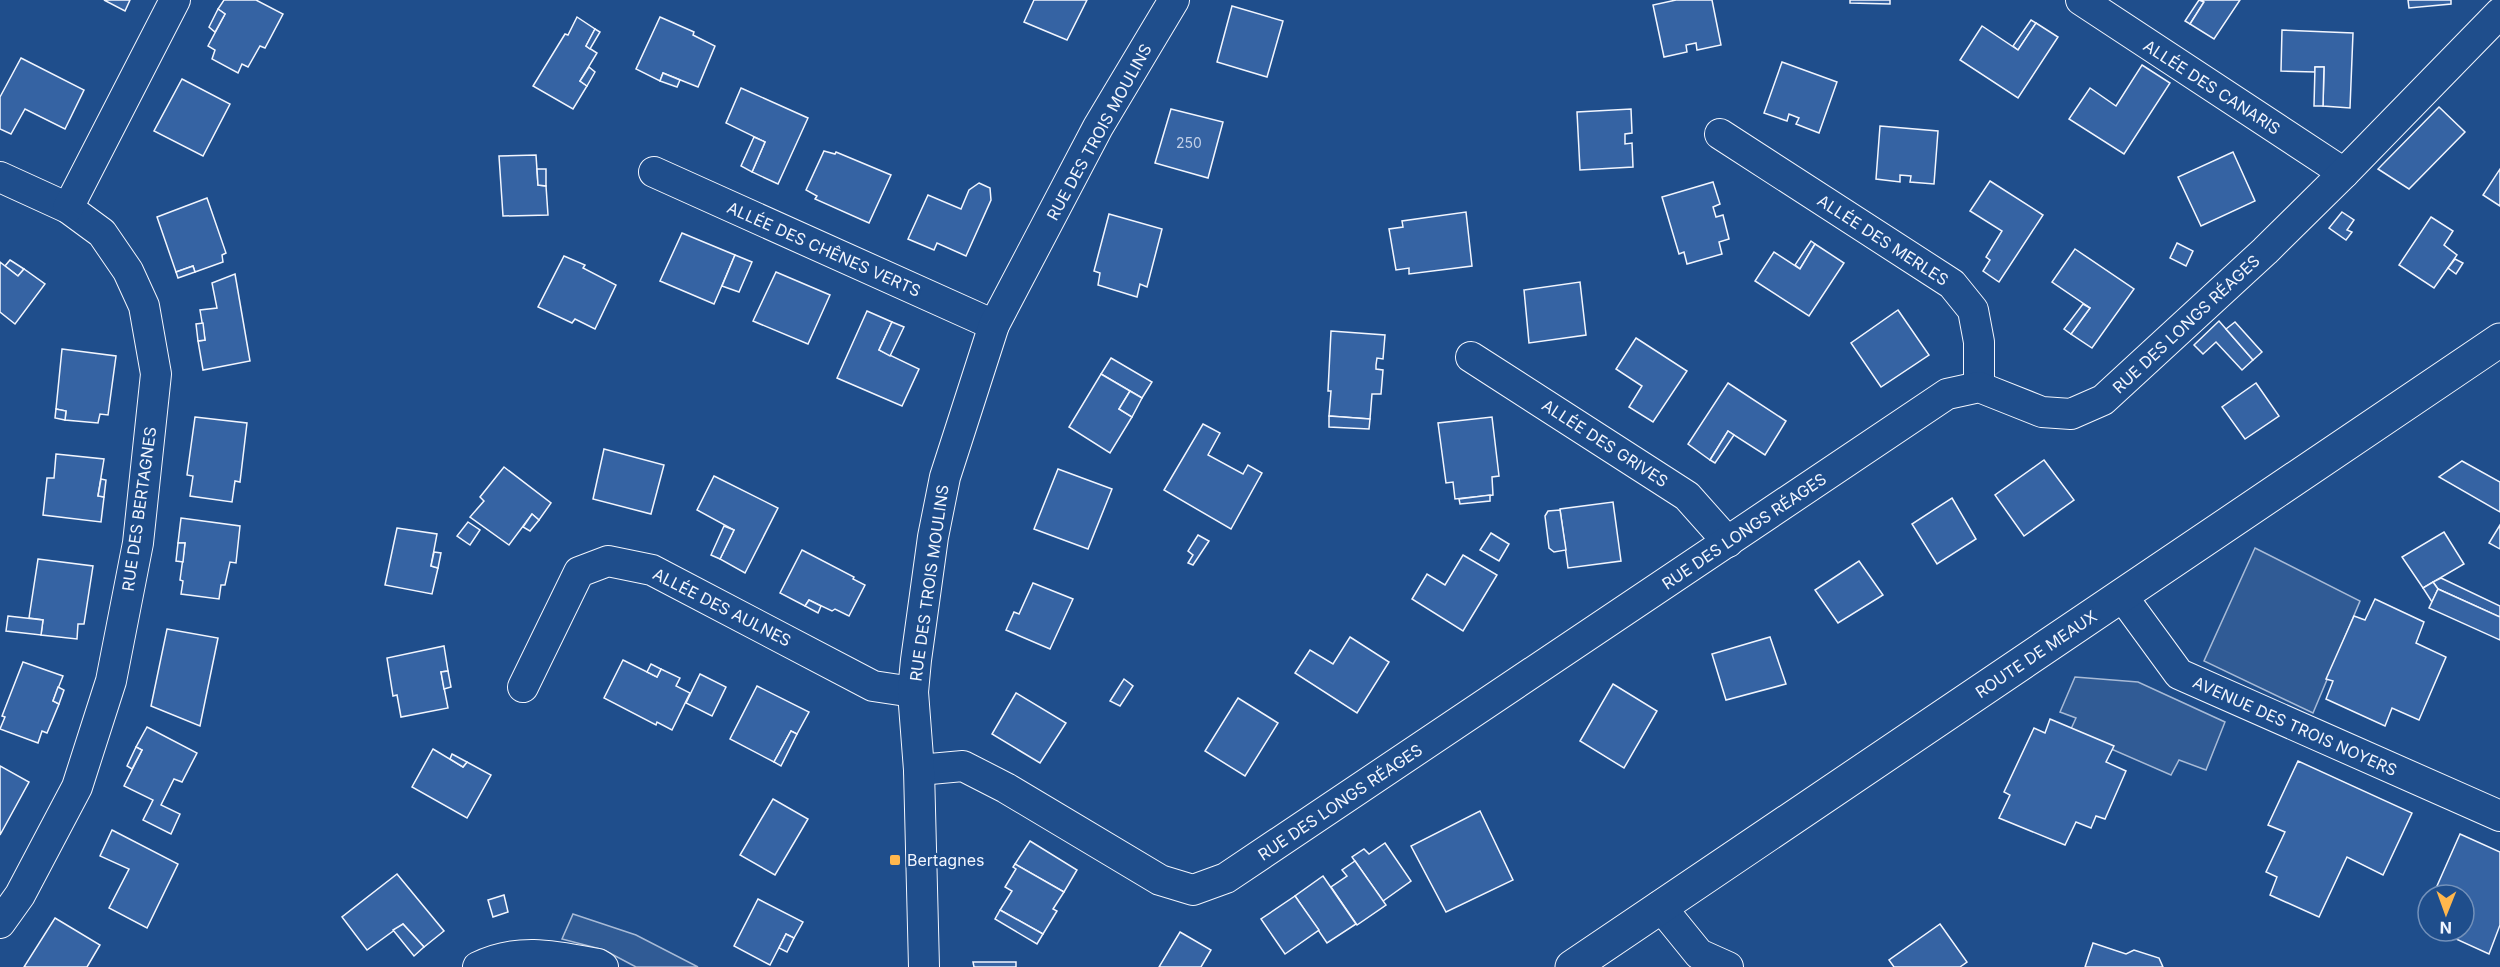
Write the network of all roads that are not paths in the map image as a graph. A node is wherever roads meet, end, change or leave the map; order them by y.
1 (175, 0) edge
2 (1174, 0) edge
3 (2081, 0) edge
4 (2500, 13) edge
5 (1720, 134) dead end
6 (654, 172) dead end
7 (2344, 173) junction
8 (0, 177) edge
9 (68, 208) junction
10 (994, 325) junction
11 (2500, 340) edge
12 (1471, 357) dead end
13 (1979, 387) junction
14 (1728, 542) junction
15 (2122, 596) junction
16 (523, 687) dead end
17 (914, 692) junction
18 (919, 770) junction
19 (2500, 816) edge
20 (1660, 906) junction
21 (0, 923) edge
22 (478, 967) edge
23 (603, 967) edge
24 (924, 967) edge
25 (1572, 967) edge
26 (1728, 967) edge

1 - 9 street
2 - 10 street, RUE DES TROIS MOULINS
3 - 7 street, ALLÉE DES CANARIS
4 - 7 street, RUE DES LONGS RÉAGES
5 - 13 street, ALLÉE DES MERLES
6 - 10 street, ALLÉE DES CHÊNES VERTS
7 - 13 street, RUE DES LONGS RÉAGES
8 - 9 street, RUE DES BERTAGNES
9 - 21 street, RUE DES BERTAGNES
10 - 17 street, RUE DES TROIS MOULINS
11 - 15 main road, ROUTE DE MEAUX
12 - 14 street, ALLÉE DES GRIVES
13 - 14 street, RUE DES LONGS RÉAGES
14 - 18 street, RUE DES LONGS RÉAGES
15 - 19 street, AVENUE DES TROIS NOYERS
15 - 20 main road, ROUTE DE MEAUX
16 - 17 street, ALLÉE DES AULNES
17 - 18 street, RUE DES TROIS MOULINS
18 - 24 street, RUE DES TROIS MOULINS
20 - 25 main road, ROUTE DE MEAUX
20 - 26 street
22 - 23 street

